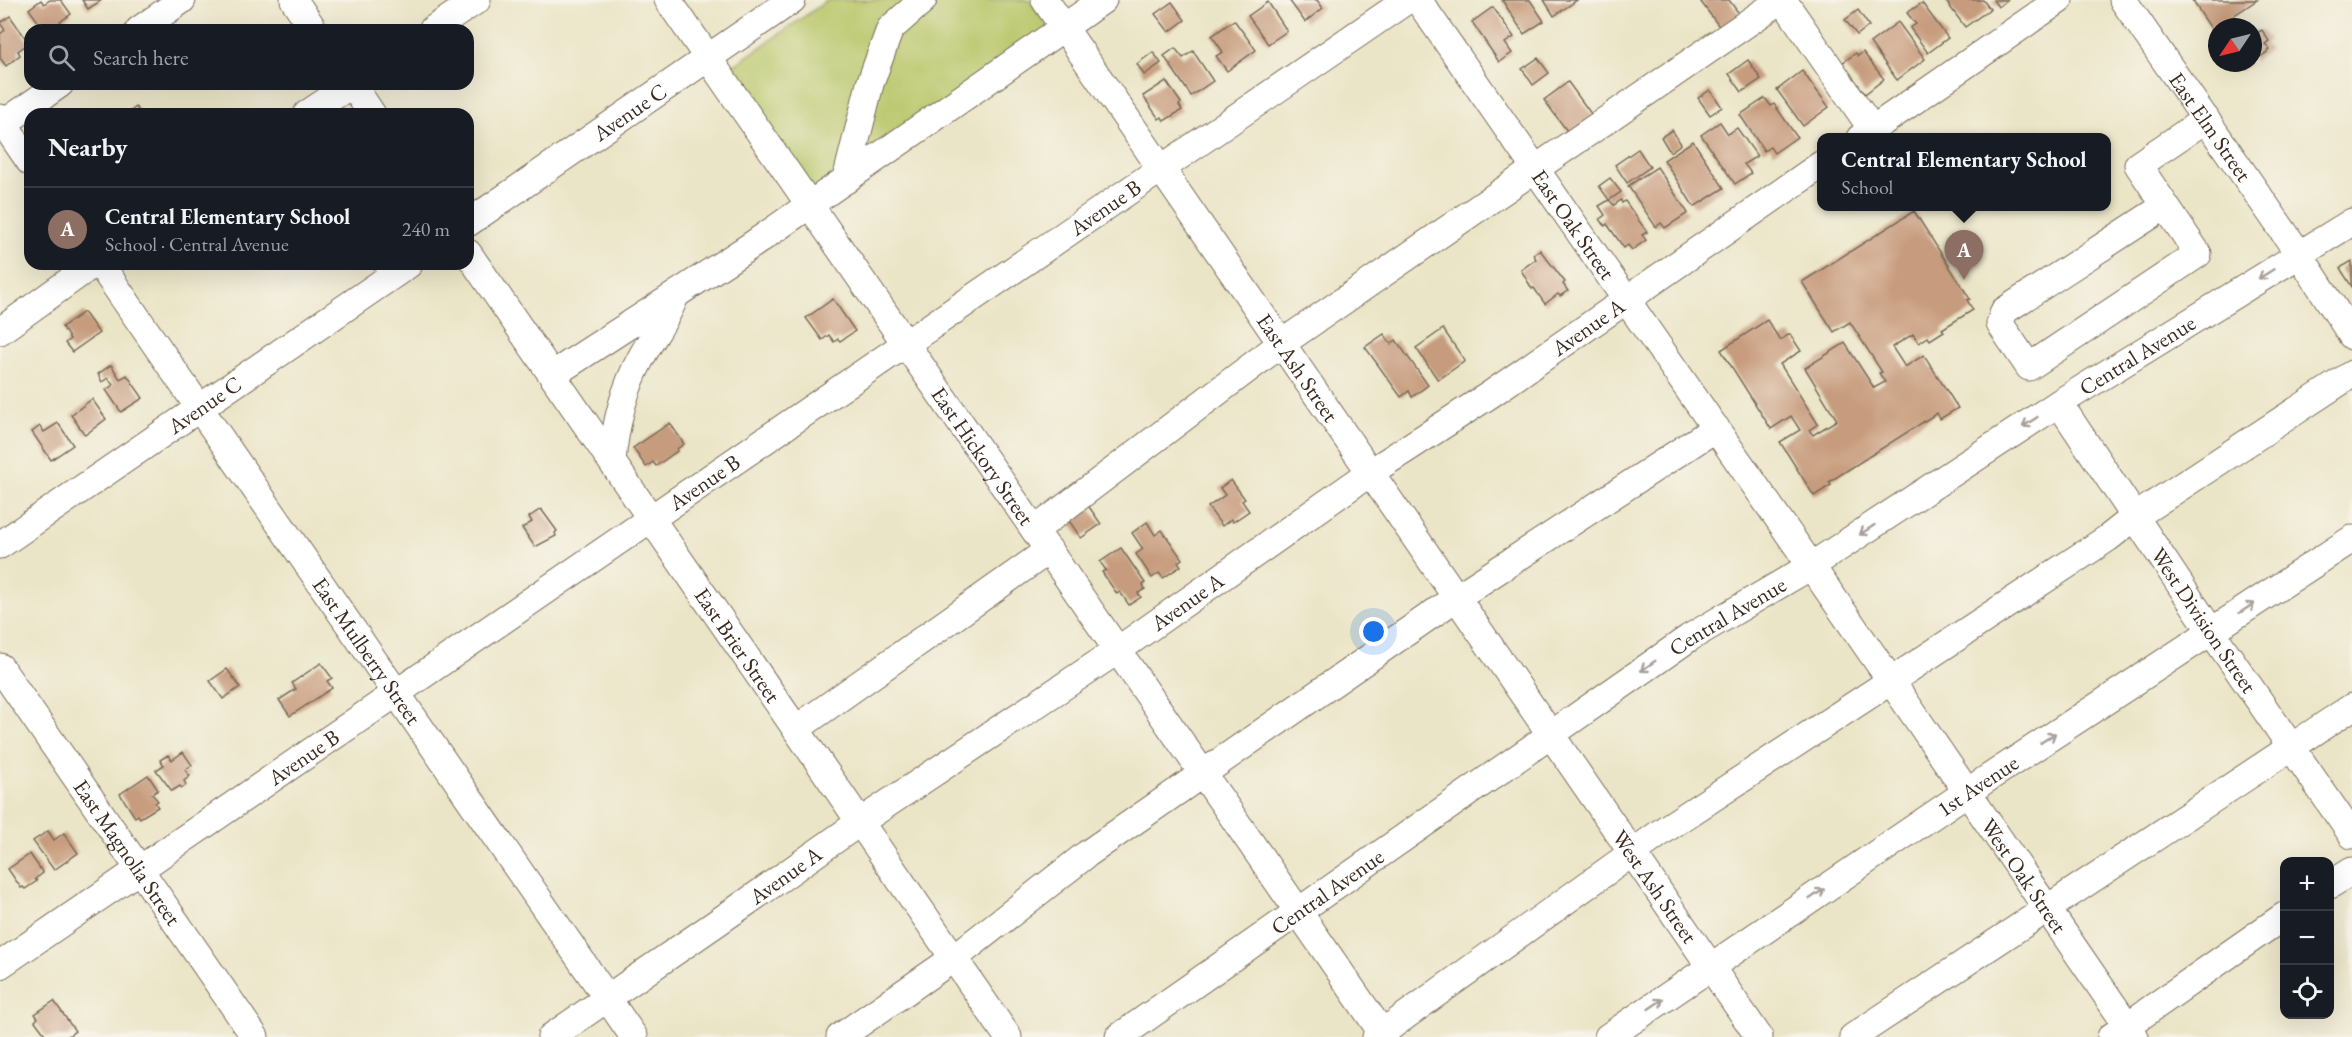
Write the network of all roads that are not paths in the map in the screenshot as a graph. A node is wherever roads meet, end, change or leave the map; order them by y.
1 (182, 0) edge
2 (294, 0) edge
3 (477, 0) edge
4 (668, 0) edge
5 (792, 0) edge
6 (923, 0) edge
7 (1045, 0) edge
8 (1103, 0) edge
9 (1407, 0) edge
10 (1418, 0) edge
11 (1782, 0) edge
12 (2059, 0) edge
13 (2123, 0) edge
14 (148, 24) edge
15 (310, 24) edge
16 (441, 24) edge
17 (1064, 28) junction
18 (708, 58) junction
19 (51, 90) edge
20 (343, 90) edge
21 (356, 90) edge
22 (317, 108) edge
23 (368, 108) edge
24 (2206, 119) junction
25 (1, 122) edge
26 (1865, 133) edge
27 (1867, 133) edge
28 (24, 154) edge
29 (1817, 167) edge
30 (1161, 168) junction
31 (1536, 170) junction
32 (846, 180) junction
33 (810, 205) junction
34 (2165, 206) junction
35 (474, 219) edge
36 (2352, 222) edge
37 (2299, 254) junction
38 (474, 262) edge
39 (85, 270) edge
40 (104, 270) edge
41 (400, 270) edge
42 (675, 296) junction
43 (1626, 300) junction
44 (0, 331) edge
45 (2352, 336) edge
46 (1282, 343) junction
47 (906, 344) junction
48 (2352, 374) edge
49 (552, 375) junction
50 (2059, 403) junction
51 (200, 408) junction
52 (1716, 428) junction
53 (612, 461) junction
54 (1371, 472) junction
55 (2136, 516) junction
56 (651, 518) junction
57 (2352, 539) edge
58 (1042, 540) junction
59 (0, 546) edge
60 (1811, 566) junction
61 (1458, 597) junction
62 (2211, 631) junction
63 (1118, 650) junction
64 (0, 667) edge
65 (1891, 681) junction
66 (397, 693) junction
67 (2352, 707) edge
68 (796, 729) junction
69 (1552, 734) junction
70 (2291, 747) junction
71 (1204, 774) junction
72 (1967, 792) junction
73 (860, 822) junction
74 (2352, 835) edge
75 (1633, 853) junction
76 (139, 869) junction
77 (2352, 871) edge
78 (2334, 882) edge
79 (2047, 908) junction
80 (1299, 911) junction
81 (2280, 919) edge
82 (954, 958) junction
83 (0, 965) edge
84 (1711, 966) junction
85 (607, 998) junction
86 (2124, 1033) edge
87 (1381, 1036) edge
88 (255, 1037) edge
89 (550, 1037) edge
90 (634, 1037) edge
91 (840, 1037) edge
92 (1008, 1037) edge
93 (1119, 1037) edge
94 (1608, 1037) edge
95 (1759, 1037) edge
96 (1853, 1037) edge

1 - 14 street
2 - 15 street
3 - 16 street
4 - 18 street, East Hickory Street
5 - 18 street, Avenue C
6 - 32 street
7 - 17 street, East Ash Street
8 - 17 street
9 - 30 street, Avenue B
10 - 31 street, East Oak Street
11 - 26 street
11 - 31 street
12 - 27 street
13 - 24 street, East Elm Street
17 - 30 street, East Ash Street
17 - 32 street
18 - 33 street, East Hickory Street
18 - 35 street, Avenue C
19 - 25 street
20 - 22 street
21 - 23 street
24 - 34 street
24 - 37 street, East Elm Street
25 - 28 street
29 - 43 street, Avenue A
30 - 46 street, East Ash Street
30 - 47 street, Avenue B
31 - 43 street, East Oak Street
31 - 46 street
32 - 33 street
33 - 42 street
33 - 47 street, East Hickory Street
34 - 34 street
36 - 37 street, Central Avenue
37 - 45 street, East Elm Street
37 -> 50 street, Central Avenue
38 - 49 street, East Brier Street
39 - 44 street
40 - 51 street, East Mulberry Street
41 - 51 street, Avenue C
42 - 49 street
42 - 53 street
43 - 52 street, East Oak Street
43 - 54 street, Avenue A
46 - 54 street, East Ash Street
46 - 58 street
47 - 56 street, Avenue B
47 - 58 street, East Hickory Street
48 - 55 street
49 - 53 street, East Brier Street
50 - 55 street, West Division Street
50 -> 60 street, Central Avenue
51 - 59 street, Avenue C
51 - 66 street, East Mulberry Street
52 - 60 street, East Oak Street
52 - 61 street
53 - 56 street, East Brier Street
54 - 61 street, East Ash Street
54 - 63 street, Avenue A
55 - 62 street, West Division Street
55 - 65 street
56 - 66 street, Avenue B
56 - 68 street, East Brier Street
62 -> 57 street, 1st Avenue
58 - 63 street, East Hickory Street
58 - 68 street
60 - 65 street, West Oak Street
60 -> 69 street, Central Avenue
61 - 69 street, East Ash Street
61 - 71 street
62 - 70 street, West Division Street
72 -> 62 street, 1st Avenue
63 - 71 street, East Hickory Street
63 - 73 street, Avenue A
64 - 76 street, East Magnolia Street
65 - 72 street, West Oak Street
65 - 75 street
66 - 76 street, Avenue B
66 - 85 street, East Mulberry Street
67 - 70 street
68 - 73 street, East Brier Street
69 - 75 street, West Ash Street
69 - 80 street, Central Avenue
70 - 74 street, West Division Street
70 - 79 street
71 - 80 street, East Hickory Street
71 - 82 street
72 - 79 street, West Oak Street
84 -> 72 street, 1st Avenue
73 - 82 street, East Brier Street
73 - 85 street, Avenue A
75 - 84 street, West Ash Street
75 - 87 street
76 - 83 street, Avenue B
76 - 88 street, East Magnolia Street
77 - 78 street
79 - 86 street, West Oak Street
79 - 96 street
80 - 87 street, East Hickory Street
80 - 93 street, Central Avenue
81 - 86 street
82 - 91 street
82 - 92 street, East Brier Street
94 -> 84 street, 1st Avenue
84 - 95 street, West Ash Street
85 - 89 street, Avenue A
85 - 90 street, East Mulberry Street

